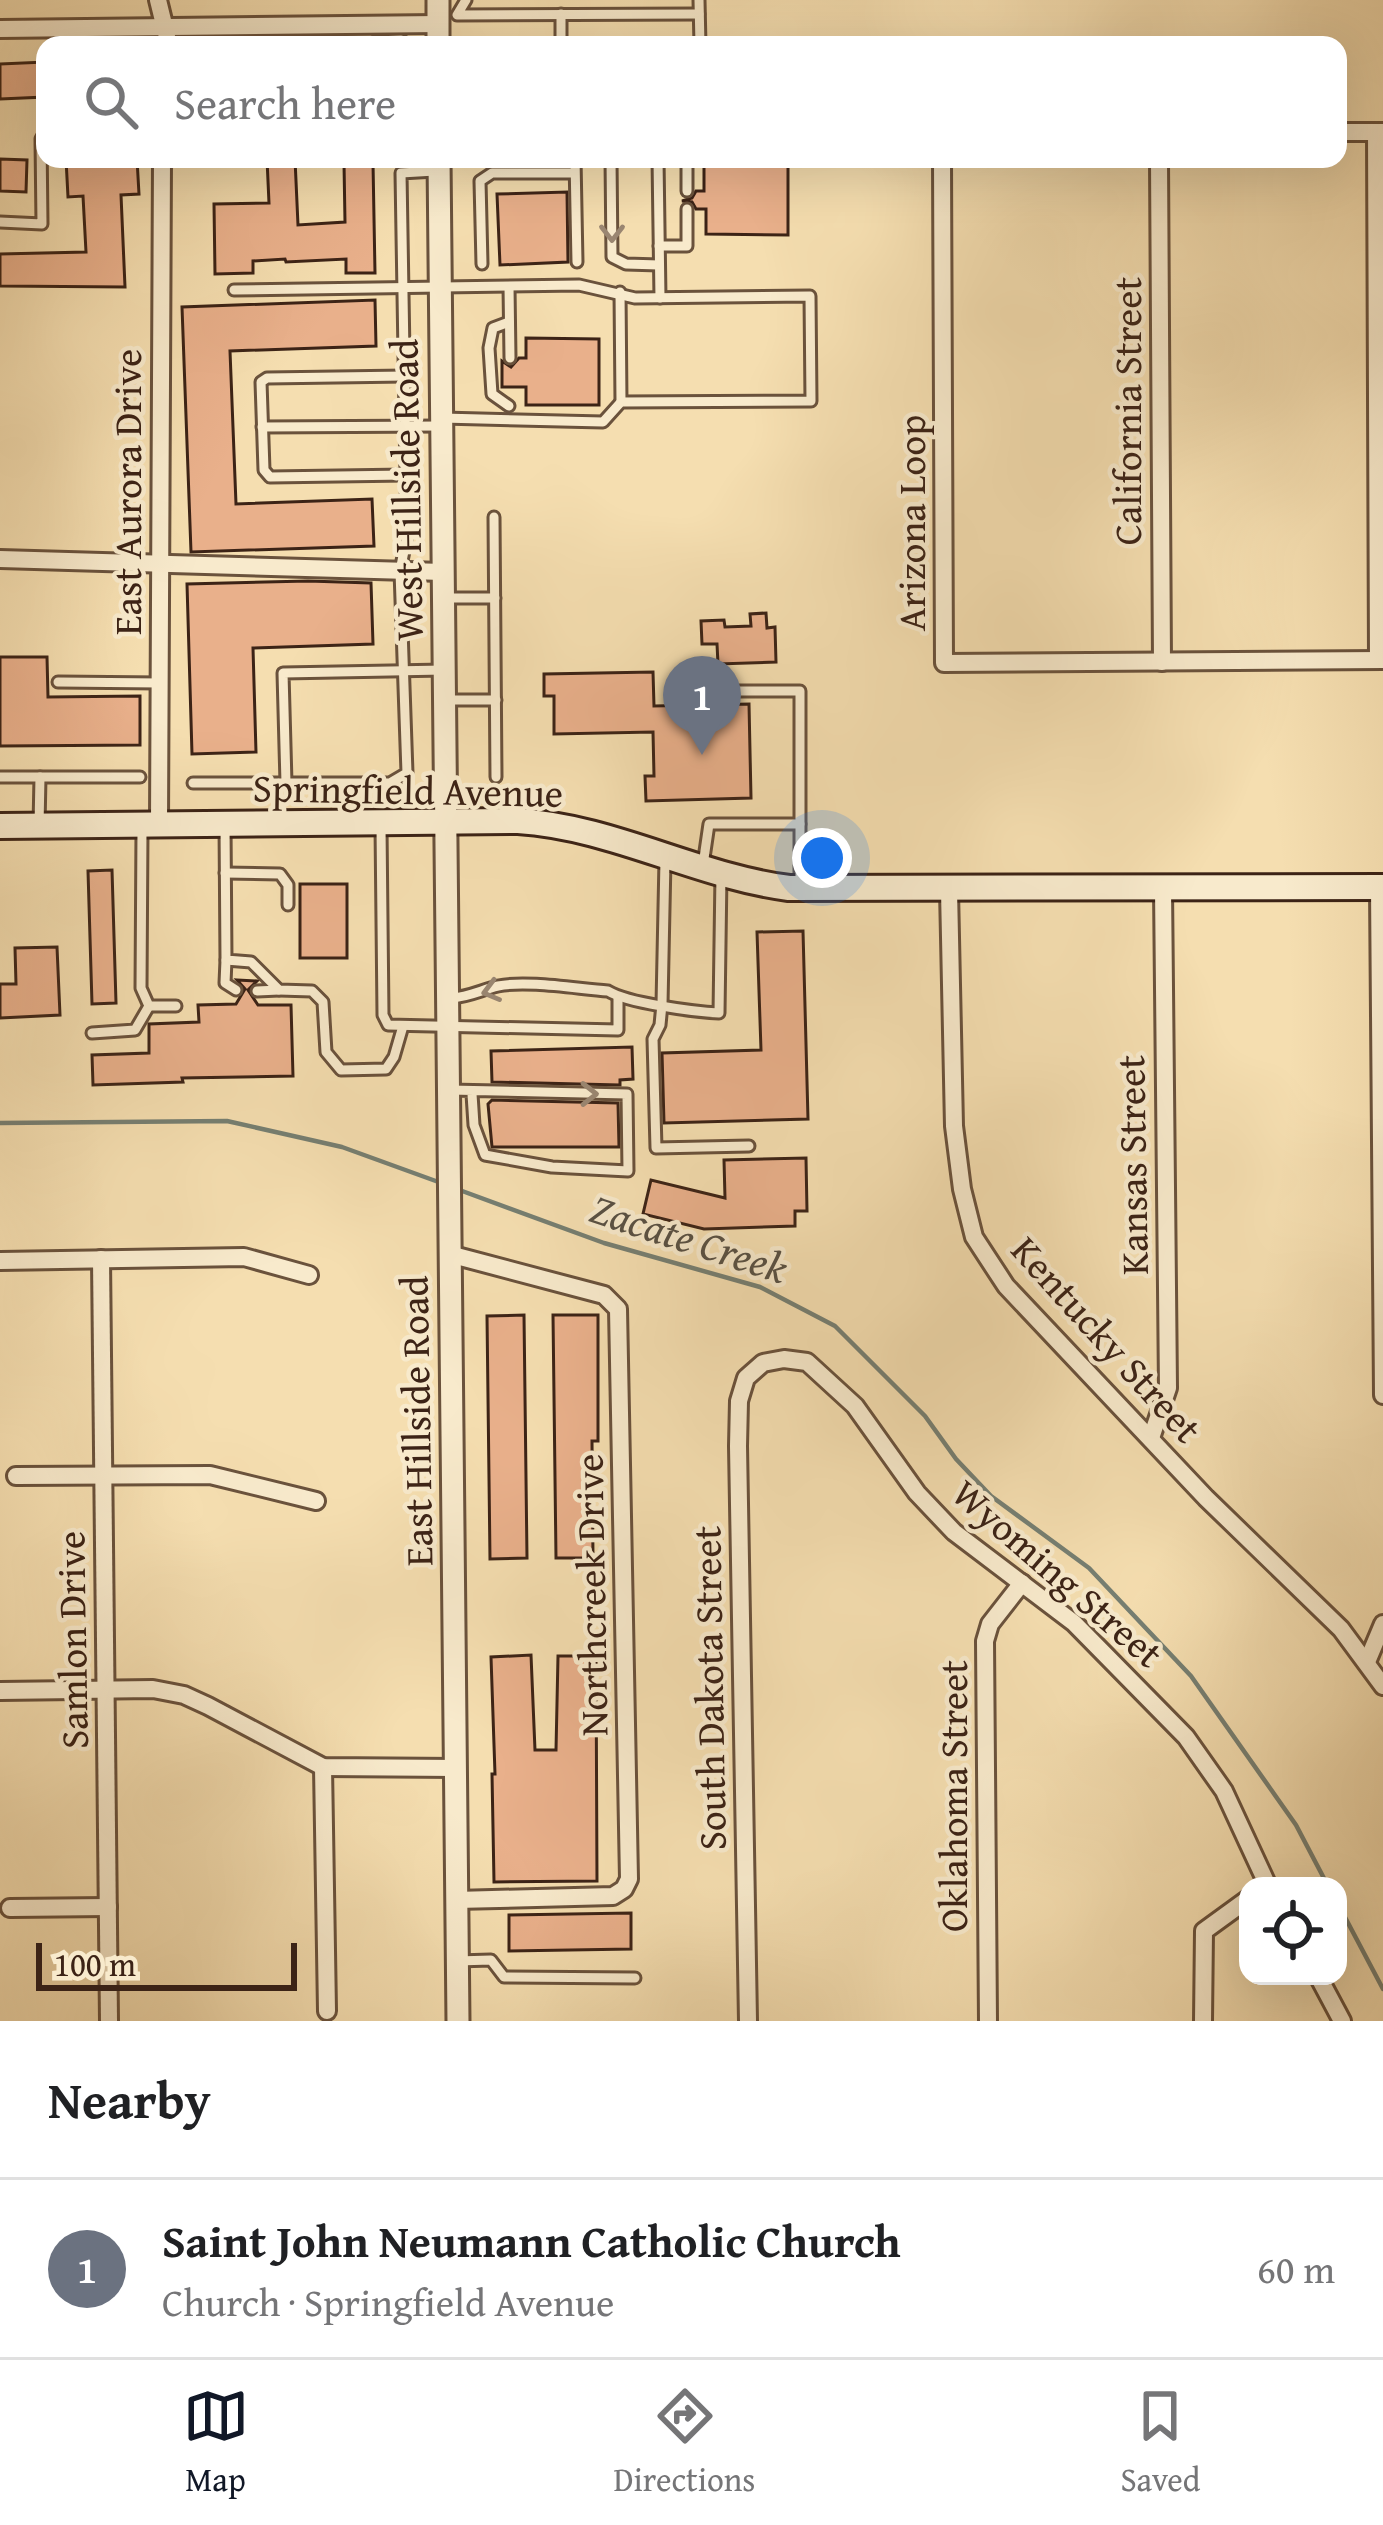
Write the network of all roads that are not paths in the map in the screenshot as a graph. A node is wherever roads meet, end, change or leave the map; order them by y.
1 (158, 0) edge
2 (438, 0) edge
3 (466, 0) edge
4 (699, 0) edge
5 (560, 14) junction
6 (700, 14) junction
7 (163, 26) junction
8 (444, 28) edge
9 (0, 29) edge
10 (167, 36) edge
11 (357, 36) edge
12 (384, 36) edge
13 (561, 36) edge
14 (700, 36) edge
15 (1347, 132) edge
16 (1379, 132) edge
17 (42, 168) edge
18 (162, 168) edge
19 (425, 168) edge
20 (439, 168) edge
21 (574, 168) edge
22 (611, 168) edge
23 (658, 168) edge
24 (687, 168) edge
25 (942, 168) edge
26 (1159, 168) edge
27 (574, 173) junction
28 (687, 191) dead end
29 (687, 209) dead end
30 (0, 222) edge
31 (659, 246) junction
32 (577, 262) dead end
33 (482, 265) dead end
34 (659, 265) junction
35 (440, 286) junction
36 (509, 286) junction
37 (234, 290) dead end
38 (406, 290) junction
39 (620, 292) junction
40 (660, 298) junction
41 (509, 322) junction
42 (509, 358) dead end
43 (405, 376) junction
44 (509, 387) dead end
45 (621, 402) junction
46 (509, 406) junction
47 (509, 420) junction
48 (442, 422) junction
49 (405, 425) junction
50 (262, 427) junction
51 (406, 475) junction
52 (494, 517) dead end
53 (0, 559) edge
54 (160, 564) junction
55 (400, 571) junction
56 (443, 572) junction
57 (443, 598) junction
58 (495, 598) junction
59 (1381, 660) edge
60 (1162, 662) junction
61 (404, 670) junction
62 (444, 670) junction
63 (58, 682) dead end
64 (160, 683) junction
65 (715, 691) dead end
66 (444, 700) junction
67 (496, 700) junction
68 (0, 777) edge
69 (40, 777) junction
70 (140, 777) dead end
71 (496, 777) dead end
72 (193, 783) dead end
73 (286, 783) junction
74 (446, 820) junction
75 (381, 821) junction
76 (150, 824) junction
77 (225, 824) junction
78 (800, 824) junction
79 (0, 826) edge
80 (39, 826) junction
81 (665, 855) junction
82 (711, 871) junction
83 (225, 873) junction
84 (1381, 887) edge
85 (800, 888) junction
86 (1163, 888) junction
87 (949, 890) junction
88 (288, 905) dead end
89 (226, 960) junction
90 (236, 990) dead end
91 (279, 990) junction
92 (257, 991) dead end
93 (618, 997) junction
94 (447, 998) junction
95 (662, 1004) junction
96 (149, 1006) junction
97 (176, 1006) dead end
98 (403, 1026) junction
99 (448, 1026) junction
100 (92, 1033) dead end
101 (448, 1090) junction
102 (472, 1094) junction
103 (749, 1146) dead end
104 (449, 1254) junction
105 (101, 1259) junction
106 (0, 1261) edge
107 (309, 1276) dead end
108 (763, 1364) joint
109 (1383, 1395) edge
110 (1151, 1438) junction
111 (104, 1474) junction
112 (16, 1476) dead end
113 (316, 1502) dead end
114 (1022, 1583) junction
115 (1383, 1624) edge
116 (1367, 1663) junction
117 (1383, 1686) edge
118 (106, 1690) junction
119 (0, 1691) edge
120 (323, 1767) junction
121 (457, 1768) junction
122 (1264, 1877) edge
123 (456, 1900) junction
124 (108, 1906) junction
125 (1239, 1906) edge
126 (10, 1908) dead end
127 (457, 1961) junction
128 (635, 1978) dead end
129 (1323, 1985) edge
130 (327, 2011) dead end
131 (109, 2021) edge
132 (458, 2021) edge
133 (748, 2021) edge
134 (988, 2021) edge
135 (1203, 2021) edge
136 (1342, 2021) edge

1 - 7 street
2 - 8 street
3 - 8 lane
4 - 6 lane
5 - 6 lane
5 - 8 lane
5 - 13 lane
6 - 14 lane
7 - 9 street
7 - 10 street
7 - 11 street
8 - 12 street
15 - 16 street
16 - 59 street
17 - 30 lane
18 - 54 street, East Aurora Drive
19 - 38 lane
20 - 35 street, West Hillside Road
21 - 27 lane
22 -> 34 lane
23 - 31 lane
24 - 28 lane
25 - 60 street, Arizona Loop
26 - 60 street, California Street
27 - 32 lane
27 - 33 lane
29 - 31 lane
31 - 34 lane
34 - 40 lane
35 - 36 lane
35 - 38 lane
35 - 48 street, West Hillside Road
36 - 39 lane
36 - 41 lane
37 - 38 lane
38 - 43 lane
39 - 40 lane
39 - 45 lane
40 - 45 lane
41 - 42 lane
41 - 46 lane
43 - 49 lane
43 - 50 lane
44 - 46 lane
45 - 47 lane
46 - 47 lane
47 - 48 lane
48 - 49 lane
48 - 56 street, West Hillside Road
49 - 50 lane
49 - 51 lane
50 - 51 lane
51 - 55 lane
52 - 58 lane
53 - 54 street
54 - 55 street
54 - 64 street, East Aurora Drive
55 - 56 street
55 - 61 lane
56 - 57 street, West Hillside Road
57 - 58 lane
57 - 62 street, West Hillside Road
58 - 67 lane
59 - 60 street, Arizona Loop
61 - 62 lane
61 - 73 lane
61 - 73 lane
62 - 66 street, West Hillside Road
63 - 64 lane
64 - 76 street, East Aurora Drive
65 - 78 lane
66 - 67 lane
66 - 74 street, West Hillside Road
67 - 71 lane
68 - 69 lane
69 - 70 lane
69 - 80 lane
72 - 73 lane
74 - 75 main road, Springfield Avenue
74 - 81 main road, Springfield Avenue
74 - 94 street, East Hillside Road
75 - 77 main road, Springfield Avenue
75 - 98 lane
76 - 77 main road, Springfield Avenue
76 - 80 main road, Springfield Avenue
76 - 96 lane
77 - 83 lane
78 - 82 lane
78 - 85 lane
79 - 80 main road, Springfield Avenue
81 - 82 main road, Springfield Avenue
81 - 95 lane
82 - 85 main road, Springfield Avenue
82 - 95 lane
83 - 88 lane
83 - 89 lane
84 - 86 main road, Springfield Avenue
84 - 109 street
85 - 87 main road, Springfield Avenue
86 - 87 main road, Springfield Avenue
86 - 110 street, Kansas Street
87 - 110 street, Kentucky Street
89 - 90 lane
89 - 91 lane
91 - 92 lane
91 - 98 lane
93 -> 94 lane
93 - 95 lane
93 - 99 lane
94 - 99 street, East Hillside Road
95 - 103 lane
96 - 97 lane
96 - 100 lane
98 - 99 lane
99 - 101 street, East Hillside Road
101 - 102 lane
101 - 104 street, East Hillside Road
102 -> 102 lane
104 - 121 street, East Hillside Road
104 - 123 street, Northcreek Drive
105 - 106 street
105 - 107 street
105 - 111 street, Samlon Drive
108 - 114 street, Wyoming Street
108 - 133 street, South Dakota Street
110 - 116 street, Kentucky Street
111 - 112 street
111 - 113 street
111 - 118 street, Samlon Drive
114 - 122 street, Wyoming Street
114 - 134 street, Oklahoma Street
115 - 116 street
116 - 117 street, Kentucky Street
118 - 119 street
118 - 120 street
118 - 124 street, Samlon Drive
120 - 121 street
120 - 130 street
121 - 123 street, East Hillside Road
123 - 127 street, East Hillside Road
124 - 126 street
124 - 131 street, Samlon Drive
125 - 135 street
127 - 128 lane
127 - 132 street, East Hillside Road
129 - 136 street

